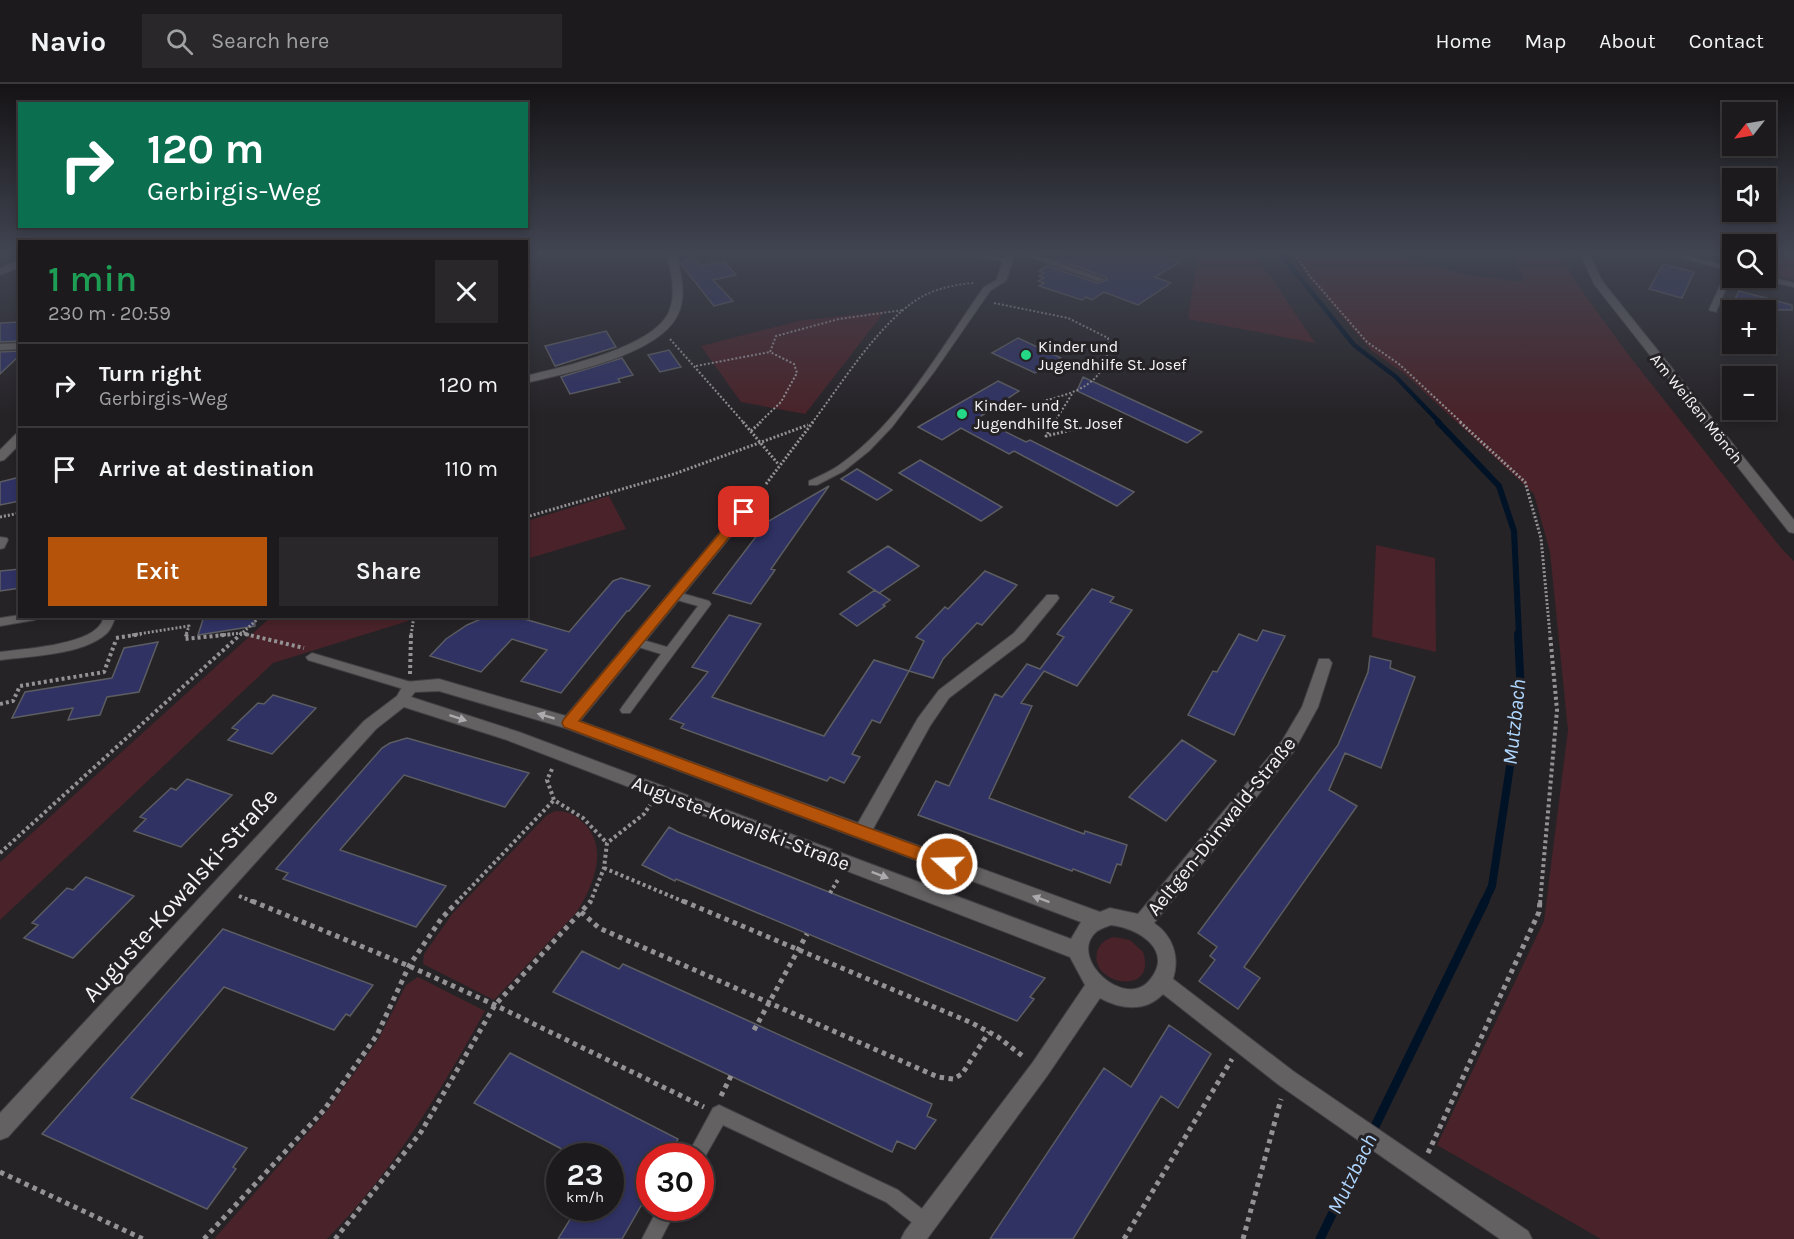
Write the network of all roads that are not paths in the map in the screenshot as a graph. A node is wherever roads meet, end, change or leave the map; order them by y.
1 (675, 308) edge
2 (973, 308) edge
3 (1617, 308) edge
4 (0, 346) edge
5 (18, 346) edge
6 (528, 379) edge
7 (18, 438) edge
8 (0, 457) edge
9 (813, 483) dead end
10 (758, 495) road end
11 (1794, 529) edge
12 (674, 595) junction
13 (1052, 598) dead end
14 (23, 618) edge
15 (109, 618) edge
16 (0, 622) edge
17 (636, 642) junction
18 (669, 652) junction
19 (0, 656) edge
20 (312, 657) road end
21 (1324, 663) dead end
22 (406, 693) junction
23 (626, 710) dead end
24 (569, 723) junction
25 (862, 833) junction
26 (1096, 919) junction
27 (1142, 923) junction
28 (1078, 951) junction
29 (1162, 982) junction
30 (1096, 986) junction
31 (0, 1129) edge
32 (703, 1143) edge
33 (661, 1221) edge
34 (919, 1230) edge
35 (651, 1239) edge
36 (1520, 1239) edge

1 - 6 street
2 - 9 lane
3 - 11 street, Am Weißen Mönch
4 - 5 street
7 - 8 street
10 - 12 street
12 - 17 street
12 - 18 lane
13 - 25 street, Auguste-Kowalski-Straße
14 - 16 lane
15 - 19 lane
17 - 18 lane
17 - 24 street
18 - 23 lane
20 - 22 lane
21 - 27 street, Aeltgen-Dünwald-Straße
24 -> 22 street, Auguste-Kowalski-Straße
22 -> 28 street, Auguste-Kowalski-Straße
22 - 31 street, Auguste-Kowalski-Straße
24 - 25 street, Auguste-Kowalski-Straße
26 -> 25 street, Auguste-Kowalski-Straße
26 - 27 street, Auguste-Kowalski-Straße
26 - 28 street
27 - 29 street
28 - 30 street
29 - 30 street
29 - 36 street
30 - 34 street
32 - 34 lane
33 - 35 lane

